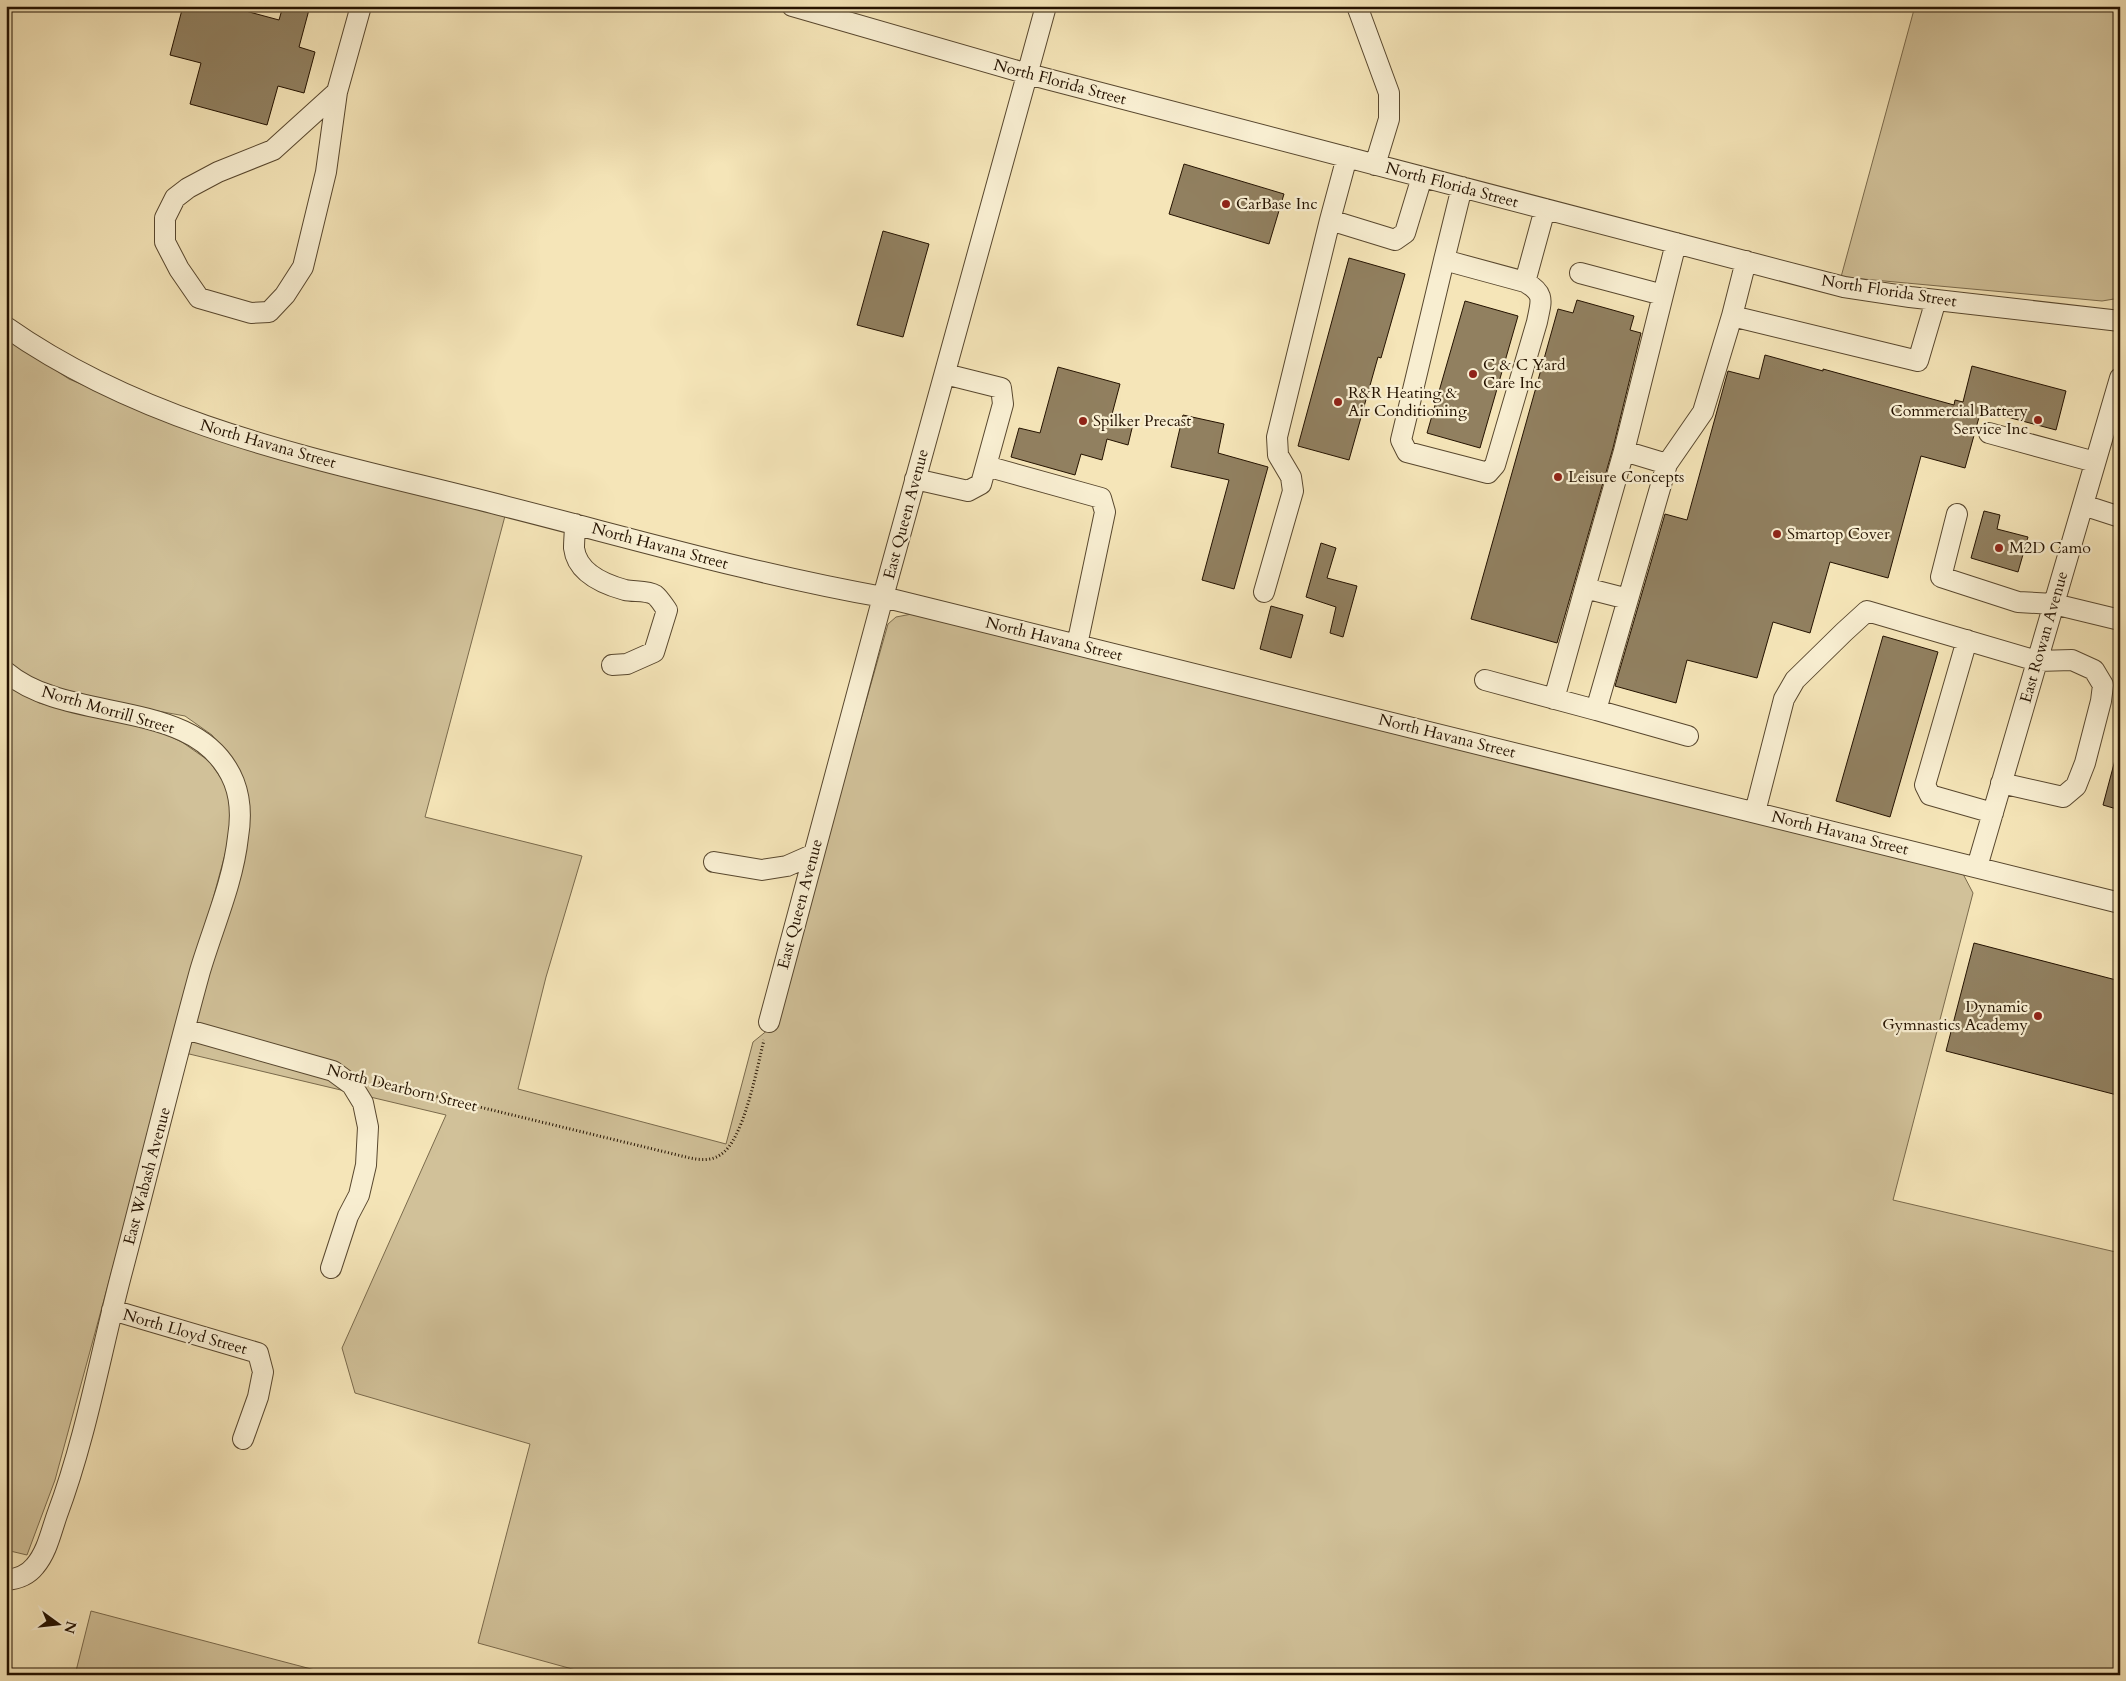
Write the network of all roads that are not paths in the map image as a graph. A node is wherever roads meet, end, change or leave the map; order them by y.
1 (361, 6) edge
2 (792, 6) edge
3 (1046, 6) edge
4 (1357, 6) edge
5 (818, 10) edge
6 (1028, 74) junction
7 (338, 92) junction
8 (1346, 157) junction
9 (1375, 164) junction
10 (1422, 177) junction
11 (1462, 187) junction
12 (1545, 209) junction
13 (1330, 220) junction
14 (1676, 243) junction
15 (1444, 260) junction
16 (1746, 261) junction
17 (1580, 273) dead end
18 (1525, 282) junction
19 (1663, 295) junction
20 (1936, 300) junction
21 (1732, 316) junction
22 (2120, 321) edge
23 (6, 326) edge
24 (945, 374) junction
25 (2120, 378) edge
26 (1989, 433) dead end
27 (1624, 451) junction
28 (2095, 462) junction
29 (1667, 464) junction
30 (986, 466) junction
31 (915, 479) junction
32 (2083, 505) junction
33 (1957, 514) dead end
34 (2120, 516) edge
35 (575, 524) junction
36 (1585, 588) junction
37 (1264, 592) dead end
38 (883, 597) junction
39 (1628, 599) junction
40 (2054, 604) junction
41 (2120, 620) edge
42 (1967, 640) junction
43 (1077, 645) junction
44 (2037, 661) junction
45 (612, 665) dead end
46 (6, 672) edge
47 (1485, 680) dead end
48 (1554, 699) junction
49 (1596, 710) junction
50 (1688, 736) dead end
51 (229, 771) joint
52 (2001, 784) junction
53 (1755, 812) junction
54 (1993, 813) junction
55 (812, 855) junction
56 (714, 862) dead end
57 (1977, 867) junction
58 (2120, 903) edge
59 (769, 1022) road end
60 (185, 1029) junction
61 (331, 1268) dead end
62 (112, 1310) junction
63 (243, 1439) dead end
64 (6, 1580) edge

1 - 7 street
2 - 5 street, North Florida Street
3 - 6 street, East Queen Avenue
4 - 9 street
5 - 6 street, North Florida Street
6 - 8 street, North Florida Street
6 - 24 street, East Queen Avenue
7 - 7 street
8 - 9 street, North Florida Street
8 - 13 street
9 - 10 street, North Florida Street
10 - 11 street, North Florida Street
10 - 13 street
11 - 12 street, North Florida Street
11 - 15 street
12 - 14 street, North Florida Street
12 - 18 street
13 - 37 street
14 - 16 street, North Florida Street
14 - 19 street
15 - 18 street
15 - 18 street
16 - 20 street, North Florida Street
16 - 21 street
17 - 19 street
19 - 27 street
20 - 21 street
20 - 22 street, North Florida Street
21 - 29 street
23 - 35 street, North Havana Street
24 - 30 street
24 - 31 street, East Queen Avenue
25 - 28 street, East Rowan Avenue
26 - 28 street
27 - 29 street
27 - 36 street
28 - 32 street, East Rowan Avenue
29 - 39 street
30 - 31 street
30 - 43 street
31 - 38 street, East Queen Avenue
32 - 34 street
32 - 40 street, East Rowan Avenue
33 - 40 street
35 - 38 street, North Havana Street
35 - 45 street
36 - 39 street
36 - 48 street
38 - 43 street, North Havana Street
38 - 55 street, East Queen Avenue
39 - 49 street
40 - 41 street
40 - 44 street, East Rowan Avenue
42 - 44 street
42 - 53 street
42 - 54 street
43 - 53 street, North Havana Street
44 - 52 street, East Rowan Avenue
44 - 52 street
46 - 51 street, North Morrill Street
47 - 48 street
48 - 49 street
49 - 50 street
51 - 60 street, East Wabash Avenue
52 - 54 street, East Rowan Avenue
53 - 57 street, North Havana Street
54 - 57 street, East Rowan Avenue
55 - 56 street
55 - 59 street, East Queen Avenue
57 - 58 street, North Havana Street
60 - 61 street, North Dearborn Street
60 - 62 street, East Wabash Avenue
62 - 63 street, North Lloyd Street
62 - 64 street, East Wabash Avenue

